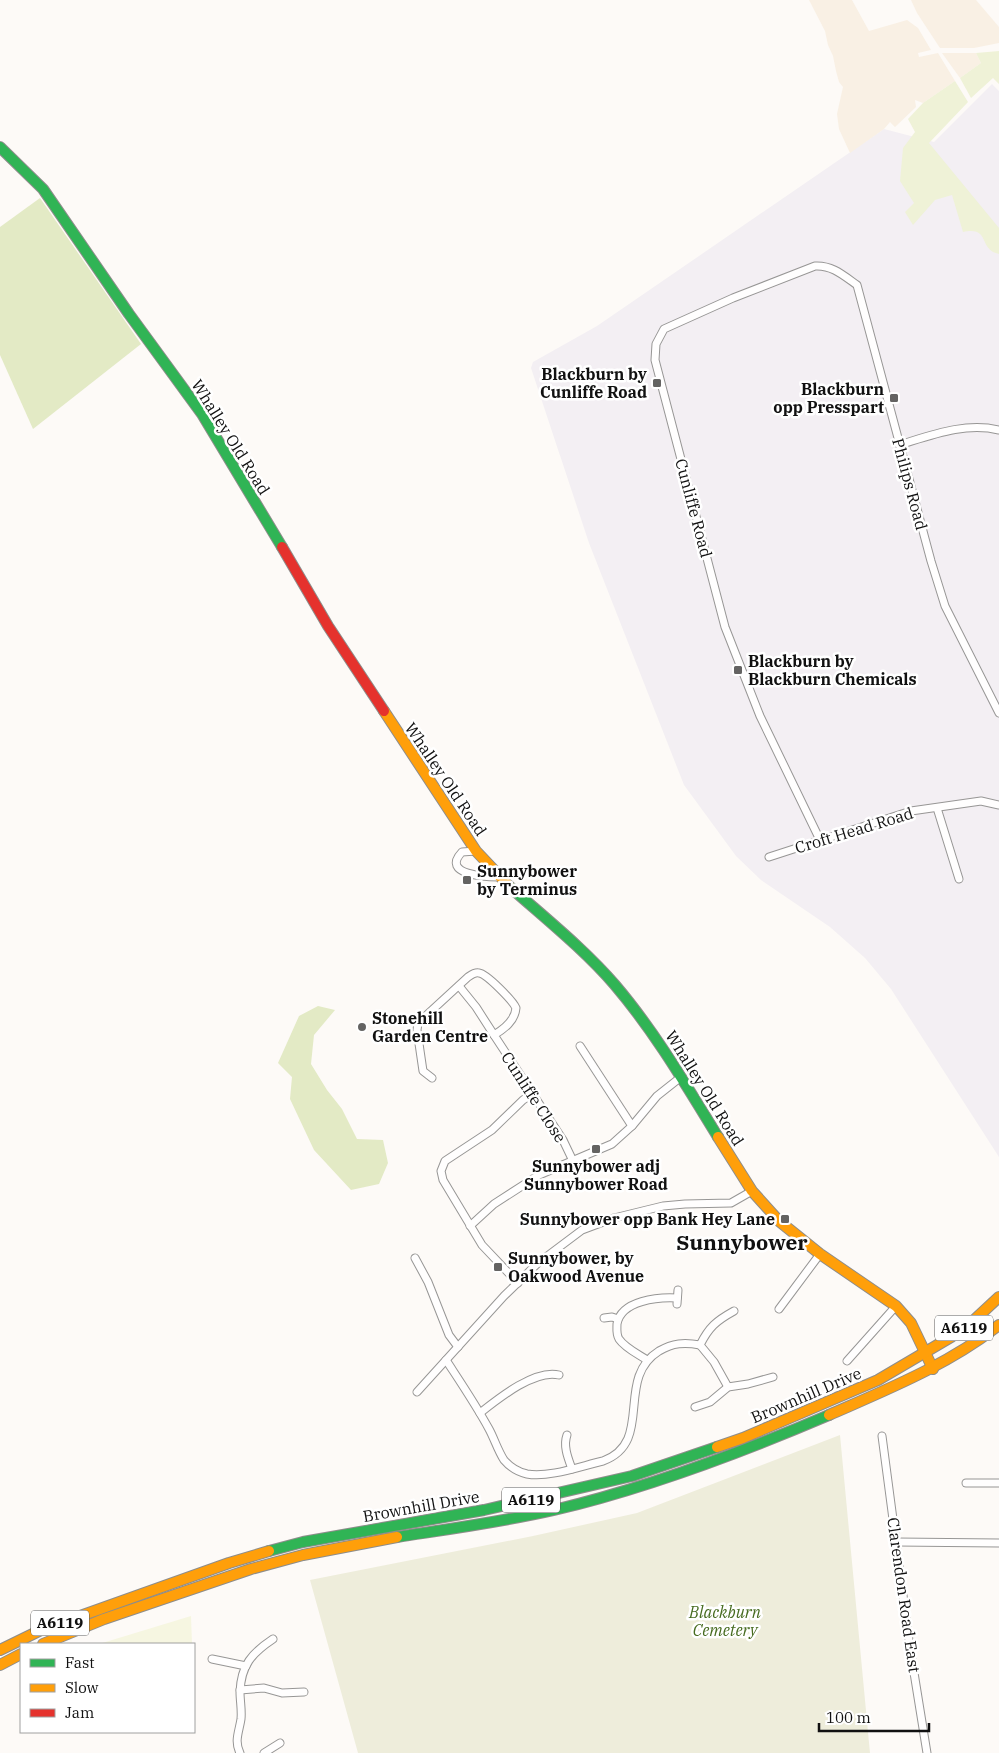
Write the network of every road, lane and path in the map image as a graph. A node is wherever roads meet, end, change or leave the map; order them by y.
1 (0, 146) edge
2 (822, 266) joint
3 (999, 430) edge
4 (899, 445) junction
5 (999, 713) edge
6 (999, 805) edge
7 (937, 808) junction
8 (820, 840) junction
9 (476, 851) junction
10 (769, 857) dead end
11 (499, 877) junction
12 (959, 879) dead end
13 (459, 986) junction
14 (494, 1035) junction
15 (580, 1046) dead end
16 (681, 1077) junction
17 (432, 1078) dead end
18 (532, 1094) junction
19 (632, 1126) junction
20 (573, 1161) junction
21 (752, 1191) junction
22 (470, 1226) junction
23 (820, 1254) junction
24 (415, 1258) dead end
25 (518, 1283) junction
26 (999, 1296) edge
27 (677, 1297) dead end
28 (896, 1306) junction
29 (779, 1309) dead end
30 (734, 1311) dead end
31 (604, 1318) dead end
32 (618, 1319) junction
33 (999, 1325) edge
34 (700, 1345) junction
35 (458, 1347) junction
36 (925, 1353) junction
37 (446, 1360) junction
38 (647, 1360) junction
39 (847, 1361) dead end
40 (933, 1369) junction
41 (559, 1375) dead end
42 (773, 1377) dead end
43 (728, 1387) junction
44 (417, 1392) dead end
45 (695, 1407) dead end
46 (480, 1412) junction
47 (567, 1435) dead end
48 (882, 1436) dead end
49 (557, 1445) dead end
50 (565, 1447) junction
51 (572, 1469) junction
52 (966, 1483) dead end
53 (999, 1483) edge
54 (896, 1542) junction
55 (999, 1543) edge
56 (273, 1639) dead end
57 (46, 1643) edge
58 (0, 1650) edge
59 (20, 1655) edge
60 (212, 1659) dead end
61 (0, 1665) edge
62 (246, 1666) junction
63 (240, 1690) junction
64 (304, 1692) dead end
65 (280, 1743) dead end
66 (240, 1753) edge
67 (264, 1753) edge
68 (928, 1753) edge

1 - 9 main road, Whalley Old Road
2 - 4 street, Philips Road
2 - 8 street, Cunliffe Road
3 - 4 street
4 - 5 street, Philips Road
6 - 7 street, Croft Head Road
7 - 8 street, Croft Head Road
7 - 12 street
8 - 10 street, Croft Head Road
9 - 11 main road, Whalley Old Road
9 - 11 street
11 - 16 main road, Whalley Old Road
13 - 14 street, Cunliffe Close
13 - 14 street, Cunliffe Close
13 - 17 street, Cunliffe Close
14 - 18 street, Cunliffe Close
15 - 19 street
16 - 19 street
16 - 21 main road, Whalley Old Road
18 - 20 street, Cunliffe Close
18 - 22 street
19 - 20 street
20 - 22 street
21 - 23 main road, Whalley Old Road
21 - 25 street
22 - 25 street
23 - 28 main road, Whalley Old Road
23 - 29 street
24 - 35 street
25 - 35 street
26 - 36 main road, Brownhill Drive / A6119
27 - 32 street
28 - 36 main road, Whalley Old Road
28 - 39 street
30 - 34 street
31 - 32 street
32 - 38 street
33 - 40 main road, Brownhill Drive / A6119
34 - 38 street
34 - 43 street
35 - 37 street
36 - 40 main road, Whalley Old Road
36 - 58 main road, Brownhill Drive / A6119
37 - 44 street
37 - 46 street
38 - 51 street
40 - 57 main road, Brownhill Drive / A6119
41 - 46 street
42 - 43 street
43 - 45 street
46 - 51 street
47 - 50 street
48 - 54 street, Clarendon Road East
49 - 50 street
50 - 51 street
52 - 53 street
54 - 55 street
54 - 68 street, Clarendon Road East
56 - 62 street
59 - 61 main road, A6119
60 - 62 street
62 - 63 street
63 - 64 street
63 - 66 street
65 - 67 street

